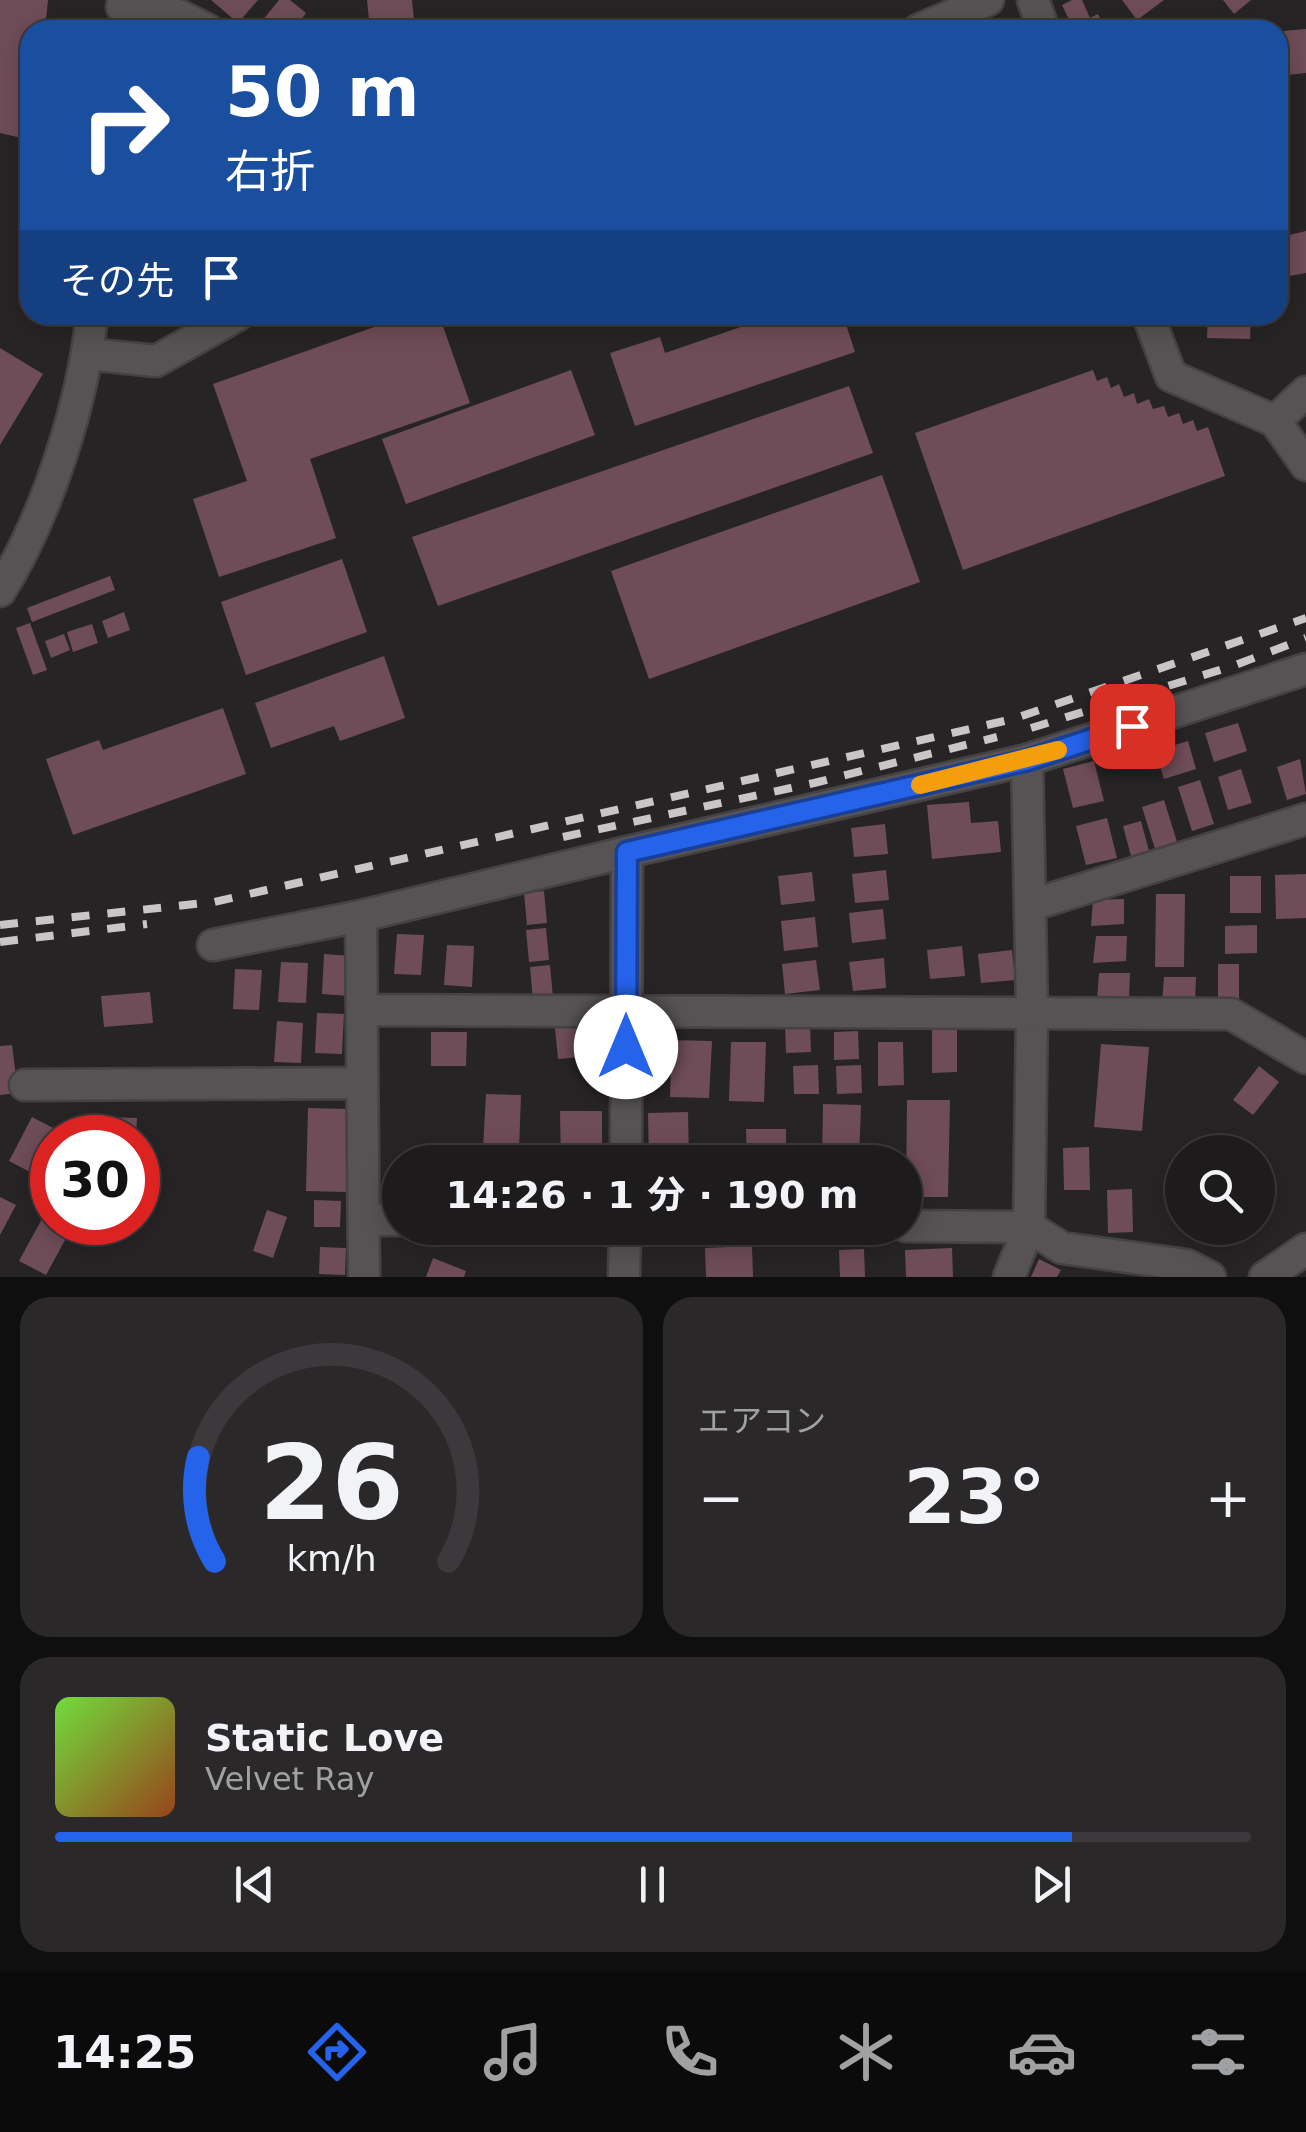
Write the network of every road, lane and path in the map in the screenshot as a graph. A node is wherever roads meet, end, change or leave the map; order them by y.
1 (988, 0) edge
2 (122, 12) edge
3 (188, 20) edge
4 (941, 20) edge
5 (91, 325) edge
6 (221, 325) edge
7 (1152, 325) edge
8 (88, 354) junction
9 (1306, 392) edge
10 (1275, 421) junction
11 (1306, 466) edge
12 (0, 590) edge
13 (1306, 669) edge
14 (1028, 760) junction
15 (1306, 819) edge
16 (627, 852) junction
17 (1032, 905) junction
18 (361, 916) junction
19 (213, 945) dead end
20 (626, 1008) junction
21 (364, 1010) junction
22 (1032, 1011) junction
23 (1306, 1058) edge
24 (360, 1083) junction
25 (25, 1085) dead end
26 (626, 1145) edge
27 (364, 1220) junction
28 (382, 1220) edge
29 (922, 1226) edge
30 (1029, 1227) junction
31 (625, 1245) edge
32 (1306, 1249) edge
33 (364, 1277) edge
34 (624, 1277) edge
35 (1008, 1277) edge
36 (1210, 1277) edge
37 (1265, 1277) edge

1 - 4 street
2 - 3 street
5 - 8 street
6 - 8 street
7 - 10 street
8 - 12 street
9 - 10 street
10 - 11 street
13 - 14 street
14 - 16 street
14 - 17 street
15 - 17 street
16 - 18 street
16 - 20 street
17 - 22 street
18 - 19 street
18 - 21 street
20 - 21 street
20 - 22 street
20 - 26 street
21 - 24 street
22 - 23 street
22 - 30 street
24 - 25 street
24 - 27 street
27 - 28 street
27 - 33 street
29 - 30 street
30 - 35 street
30 - 36 street
31 - 34 street
32 - 37 street

